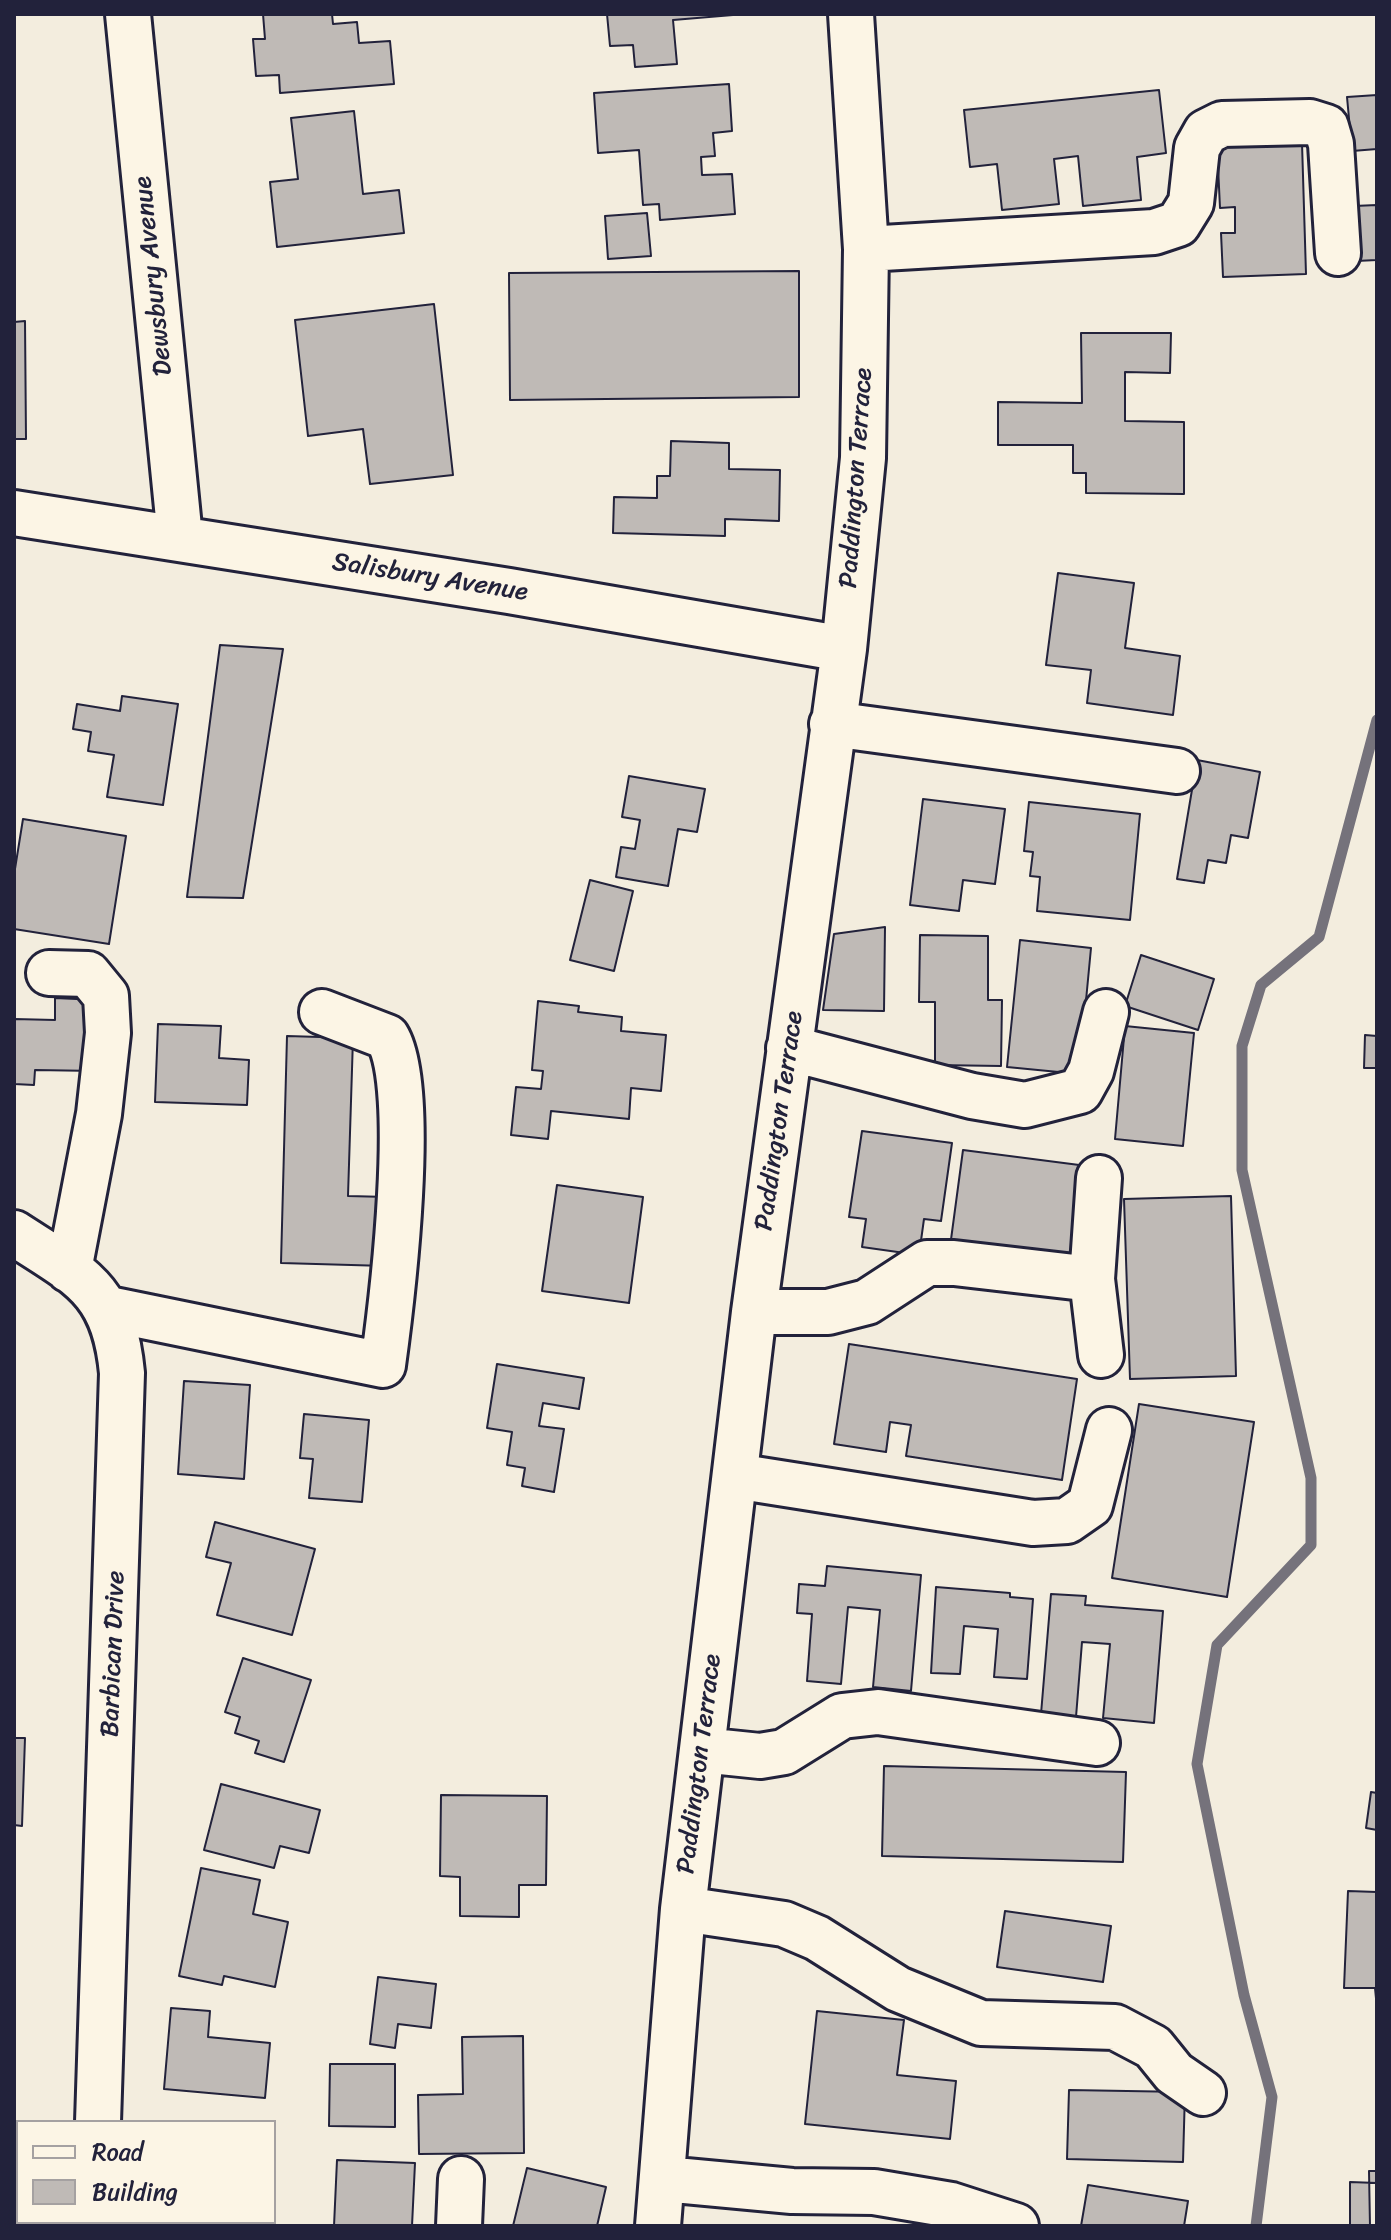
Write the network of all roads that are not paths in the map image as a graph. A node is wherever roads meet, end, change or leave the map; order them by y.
1 (128, 14) edge
2 (851, 14) edge
3 (866, 249) junction
4 (1338, 253) dead end
5 (14, 513) edge
6 (180, 538) junction
7 (844, 649) junction
8 (832, 724) junction
9 (1177, 771) dead end
10 (49, 973) dead end
11 (322, 1012) dead end
12 (1106, 1012) dead end
13 (789, 1048) junction
14 (1099, 1178) dead end
15 (14, 1233) edge
16 (69, 1270) junction
17 (1092, 1279) junction
18 (109, 1309) junction
19 (754, 1312) junction
20 (1101, 1355) dead end
21 (1109, 1430) dead end
22 (735, 1476) junction
23 (1097, 1743) dead end
24 (702, 1750) junction
25 (683, 1909) junction
26 (1203, 2093) dead end
27 (98, 2120) edge
28 (461, 2179) dead end
29 (664, 2179) junction
30 (459, 2226) edge
31 (658, 2226) edge
32 (1016, 2226) edge

1 - 6 street, Dewsbury Avenue
2 - 3 street, Paddington Terrace
3 - 4 street
3 - 7 street, Paddington Terrace
5 - 6 street, Salisbury Avenue
6 - 7 street, Salisbury Avenue
7 - 8 street, Paddington Terrace
8 - 9 street
8 - 13 street, Paddington Terrace
10 - 16 street
11 - 18 street
12 - 13 street
13 - 19 street, Paddington Terrace
14 - 17 street
15 - 16 street
16 - 18 street
17 - 19 street
17 - 20 street
18 - 27 street, Barbican Drive
19 - 22 street, Paddington Terrace
21 - 22 street
22 - 24 street, Paddington Terrace
23 - 24 street
24 - 25 street, Paddington Terrace
25 - 26 street
25 - 29 street, Paddington Terrace
28 - 30 street
29 - 31 street, Paddington Terrace
29 - 32 street

